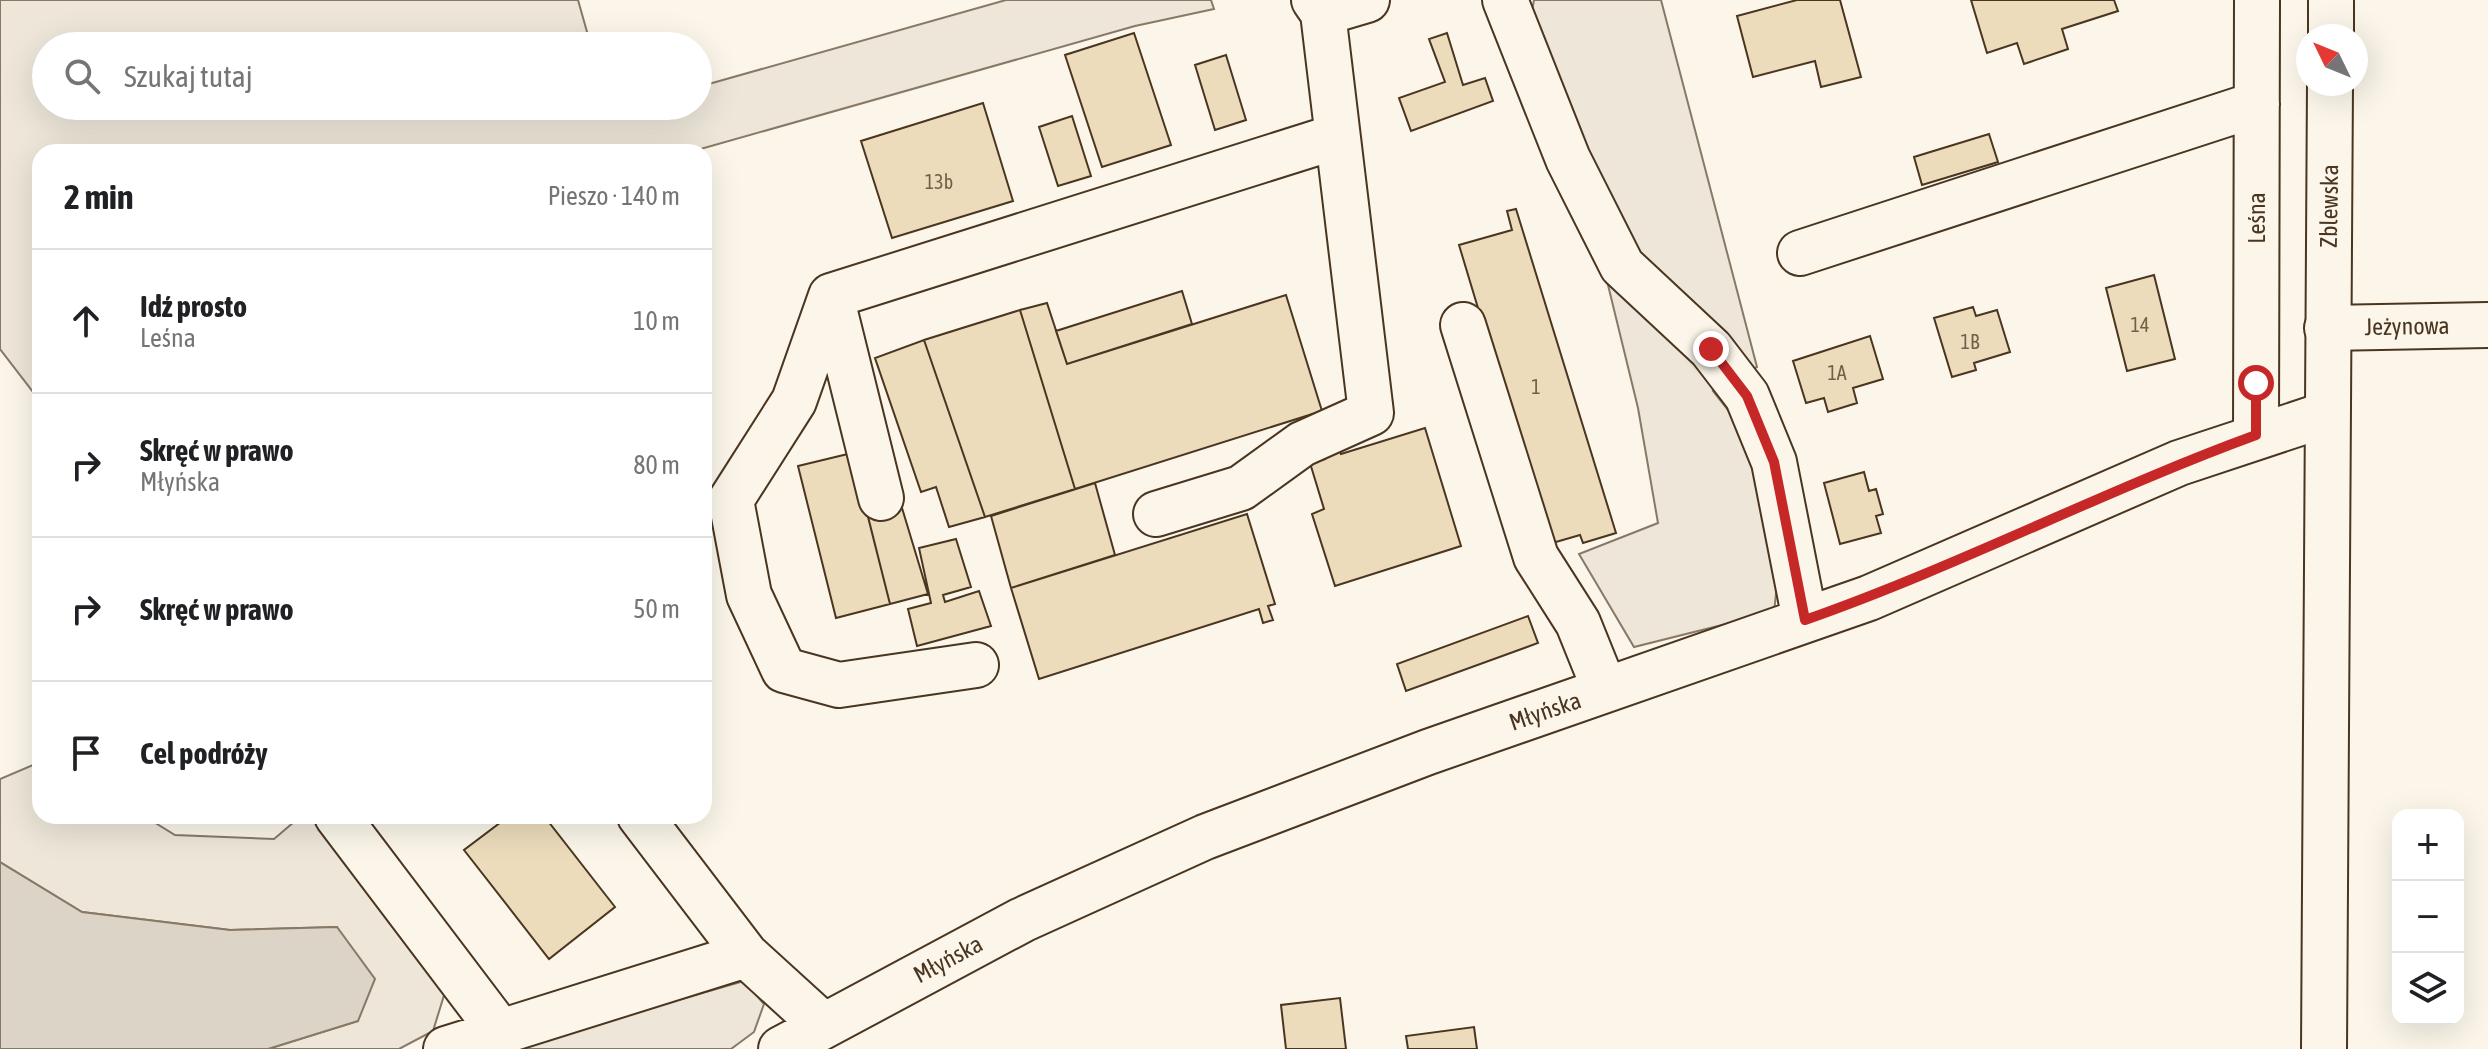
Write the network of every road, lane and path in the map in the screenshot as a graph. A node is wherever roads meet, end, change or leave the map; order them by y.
1 (1367, 0) edge
2 (1505, 0) edge
3 (2257, 0) edge
4 (2331, 0) edge
5 (1319, 6) edge
6 (2331, 24) edge
7 (2330, 96) edge
8 (2257, 104) junction
9 (1335, 137) junction
10 (1800, 253) dead end
11 (831, 296) junction
12 (1463, 325) dead end
13 (2488, 325) edge
14 (2327, 328) junction
15 (2327, 414) junction
16 (2256, 435) junction
17 (881, 498) dead end
18 (1156, 514) dead end
19 (1805, 620) junction
20 (976, 665) dead end
21 (1605, 690) junction
22 (343, 824) edge
23 (646, 824) edge
24 (746, 955) junction
25 (824, 1026) junction
26 (499, 1030) junction
27 (446, 1049) edge
28 (781, 1049) edge
29 (2324, 1049) edge

1 - 5 street
2 - 19 street
3 - 8 street, Leśna
4 - 6 street
5 - 9 street
7 - 14 street, Zblewska
8 - 10 street
8 - 16 street, Leśna
9 - 11 street
9 - 18 street
11 - 17 street
11 - 20 street
12 - 21 street
13 - 14 street, Jeżynowa
14 - 15 street, Zblewska
15 - 16 street, Młyńska
15 - 29 street, Zblewska
16 - 19 street, Młyńska
19 - 21 street, Młyńska
21 - 25 street, Młyńska
22 - 26 street
23 - 24 street
24 - 25 street
24 - 26 street
25 - 28 street, Młyńska
26 - 27 street

